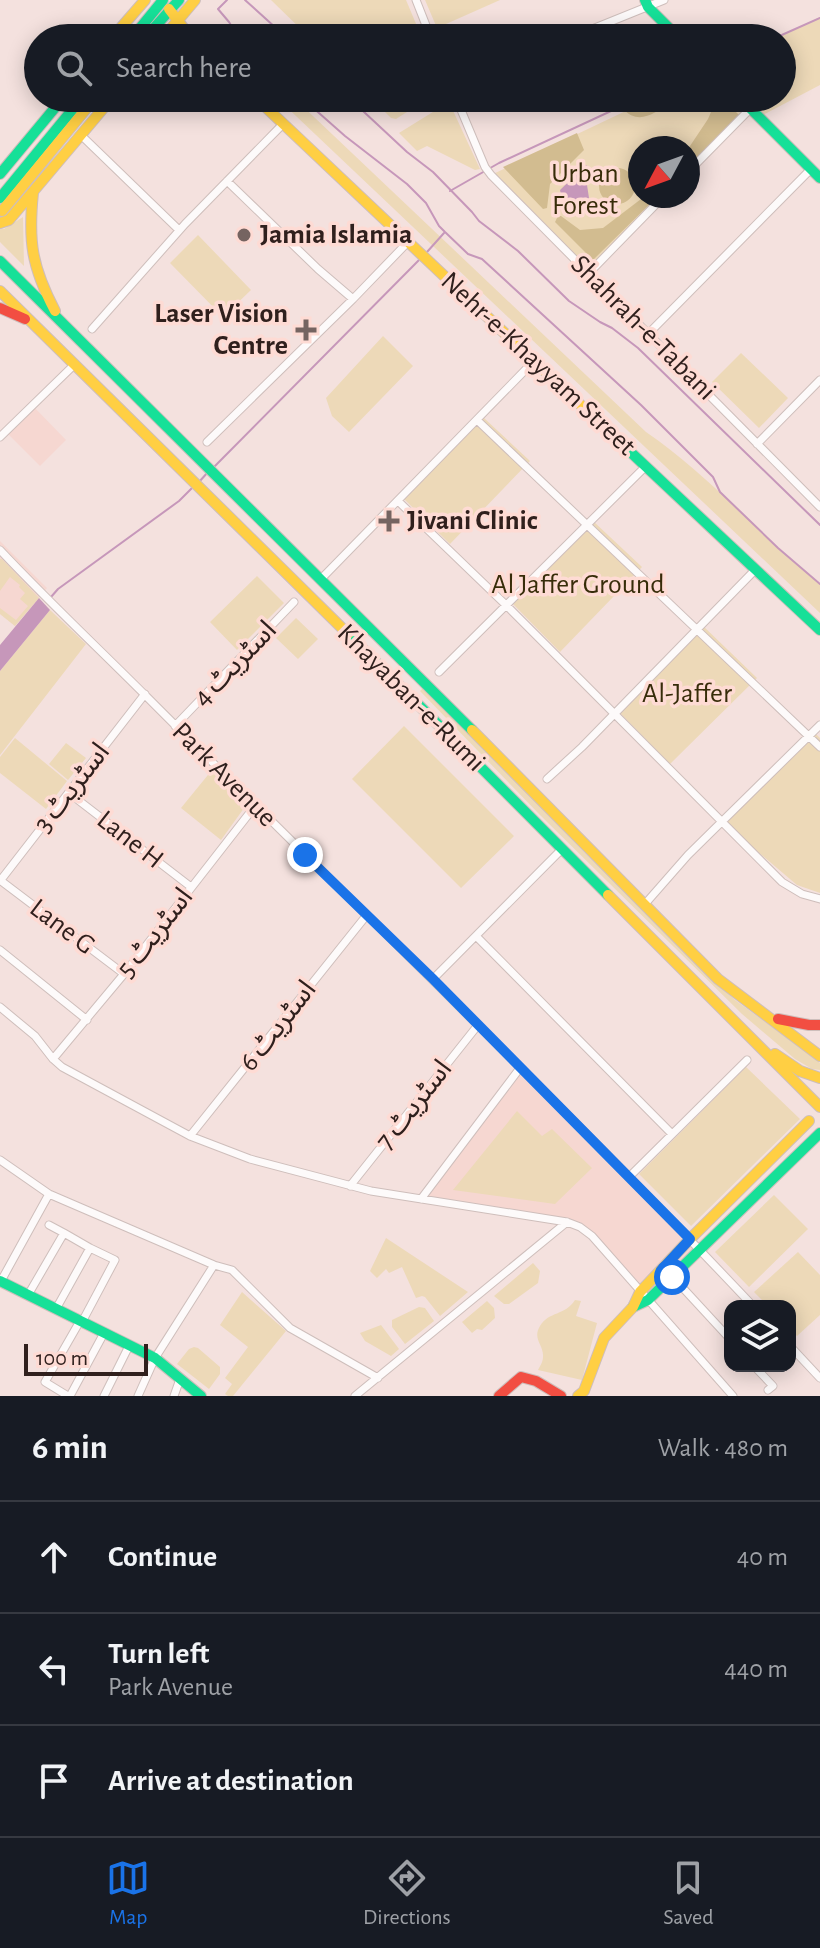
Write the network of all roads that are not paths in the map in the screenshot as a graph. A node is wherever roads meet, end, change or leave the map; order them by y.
1 (145, 0) edge
2 (179, 0) edge
3 (195, 0) edge
4 (416, 0) edge
5 (664, 0) edge
6 (646, 3) edge
7 (166, 5) edge
8 (179, 19) junction
9 (124, 24) edge
10 (146, 24) edge
11 (154, 24) edge
12 (175, 24) edge
13 (180, 24) edge
14 (425, 24) edge
15 (600, 24) edge
16 (666, 24) edge
17 (52, 112) edge
18 (71, 112) edge
19 (84, 112) edge
20 (100, 112) edge
21 (271, 112) edge
22 (462, 112) edge
23 (747, 112) edge
24 (753, 112) edge
25 (283, 124) junction
26 (85, 139) dead end
27 (700, 160) edge
28 (11, 162) junction
29 (0, 168) edge
30 (811, 169) junction
31 (0, 174) edge
32 (820, 178) edge
33 (227, 181) junction
34 (33, 193) junction
35 (0, 198) edge
36 (652, 208) edge
37 (1, 217) edge
38 (179, 230) junction
39 (408, 242) junction
40 (0, 261) edge
41 (589, 273) junction
42 (0, 291) edge
43 (353, 299) junction
44 (0, 308) edge
45 (60, 321) junction
46 (33, 322) junction
47 (92, 329) dead end
48 (648, 334) junction
49 (535, 360) junction
50 (75, 364) junction
51 (820, 380) edge
52 (477, 420) junction
53 (0, 437) edge
54 (207, 442) dead end
55 (757, 444) junction
56 (646, 466) junction
57 (398, 501) junction
58 (820, 507) edge
59 (588, 525) junction
60 (0, 550) edge
61 (755, 570) junction
62 (320, 580) junction
63 (294, 602) dead end
64 (507, 606) junction
65 (362, 622) junction
66 (697, 628) junction
67 (820, 630) edge
68 (350, 636) junction
69 (387, 646) junction
70 (374, 659) junction
71 (439, 672) dead end
72 (145, 694) junction
73 (614, 713) junction
74 (820, 725) edge
75 (175, 726) junction
76 (809, 736) junction
77 (820, 747) edge
78 (547, 779) dead end
79 (69, 793) junction
80 (255, 806) junction
81 (722, 822) junction
82 (562, 849) junction
83 (0, 881) edge
84 (191, 887) junction
85 (820, 899) edge
86 (645, 904) junction
87 (366, 916) junction
88 (476, 936) junction
89 (0, 950) edge
90 (124, 974) junction
91 (433, 979) junction
92 (0, 1007) edge
93 (763, 1014) junction
94 (87, 1020) junction
95 (478, 1025) junction
96 (820, 1025) edge
97 (755, 1041) junction
98 (820, 1056) edge
99 (53, 1059) junction
100 (747, 1060) dead end
101 (520, 1068) junction
102 (820, 1078) edge
103 (820, 1107) edge
104 (809, 1121) dead end
105 (820, 1133) edge
106 (672, 1134) junction
107 (190, 1136) junction
108 (0, 1160) edge
109 (629, 1177) junction
110 (350, 1186) junction
111 (49, 1194) junction
112 (421, 1199) junction
113 (567, 1222) junction
114 (49, 1225) dead end
115 (64, 1233) junction
116 (690, 1239) junction
117 (90, 1248) junction
118 (700, 1250) junction
119 (214, 1265) junction
120 (664, 1267) junction
121 (672, 1277) junction
122 (0, 1281) edge
123 (28, 1295) junction
124 (644, 1296) junction
125 (747, 1300) edge
126 (56, 1309) junction
127 (81, 1321) junction
128 (104, 1333) junction
129 (724, 1333) edge
130 (129, 1346) junction
131 (796, 1352) edge
132 (155, 1358) junction
133 (760, 1372) edge
134 (378, 1378) junction
135 (820, 1378) edge
136 (180, 1379) junction
137 (768, 1390) dead end
138 (584, 1394) edge
139 (358, 1395) edge
140 (69, 1396) edge
141 (104, 1396) edge
142 (138, 1396) edge
143 (174, 1396) edge
144 (201, 1396) edge
145 (499, 1396) edge
146 (561, 1396) edge
147 (733, 1396) edge

1 - 9 main road
2 - 7 main road
3 - 8 main road
4 - 14 street
5 - 6 street
6 - 15 street
6 - 16 main road
7 - 8 main road
7 - 10 main road
7 - 11 main road
8 - 12 main road
8 - 13 main road
17 - 28 main road
18 - 35 main road
19 - 37 main road
20 - 34 main road
21 - 25 main road, Nehr-e-Khayyam Street
22 - 41 street, Shahrah-e-Tabani
23 - 27 street
24 - 30 main road
25 - 33 street
25 - 39 main road, Nehr-e-Khayyam Street
26 - 38 street
28 - 29 main road
28 - 31 main road
30 - 32 main road
30 - 48 street
33 - 38 street
33 - 43 street
34 - 37 main road
34 - 45 main road
36 - 41 street
38 - 47 street
39 - 43 street
39 - 49 main road, Nehr-e-Khayyam Street
40 - 45 main road, Khayaban-e-Rumi
41 - 48 street, Shahrah-e-Tabani
42 - 46 main road, Khayaban-e-Rumi
43 - 54 street
44 - 46 main road
45 - 62 main road, Khayaban-e-Rumi
46 - 50 main road, Khayaban-e-Rumi
48 - 55 street, Shahrah-e-Tabani
49 - 52 street
49 - 56 main road, Nehr-e-Khayyam Street
50 - 53 street
50 - 68 main road, Khayaban-e-Rumi
51 - 55 street
52 - 57 street
52 - 59 street
55 - 58 street, Shahrah-e-Tabani
56 - 59 street
56 - 61 main road, Nehr-e-Khayyam Street
57 - 62 street
57 - 64 street
59 - 64 street
59 - 66 street
60 - 72 street, Park Avenue
61 - 66 street
61 - 67 main road, Nehr-e-Khayyam Street
62 - 65 main road, Khayaban-e-Rumi
63 - 75 street, اسٹریٹ 4
64 - 71 street
64 - 73 street
65 - 68 main road
65 - 69 main road, Khayaban-e-Rumi
66 - 73 street
66 - 76 street
68 - 70 main road, Khayaban-e-Rumi
69 - 70 main road
69 - 86 main road, Khayaban-e-Rumi
70 - 82 main road, Khayaban-e-Rumi
72 - 75 street, Park Avenue
72 - 79 street, اسٹریٹ 3
73 - 78 street
73 - 81 street
74 - 76 street
75 - 80 street, Park Avenue
76 - 77 street
76 - 81 street
79 - 83 street, اسٹریٹ 3
79 - 84 street, Lane H
80 - 84 street, اسٹریٹ 5
80 - 87 street, Park Avenue
81 - 85 street
81 - 86 street
82 - 88 street
82 - 97 main road, Khayaban-e-Rumi
83 - 90 street, Lane G
84 - 90 street, اسٹریٹ 5
86 - 93 main road, Khayaban-e-Rumi
87 - 91 street, Park Avenue
87 - 107 street, اسٹریٹ 6
88 - 91 street
88 - 106 street
89 - 94 street
90 - 94 street, اسٹریٹ 5
91 - 95 street, Park Avenue
92 - 99 street
93 - 96 main road
93 - 98 main road, Khayaban-e-Rumi
94 - 99 street, اسٹریٹ 5
95 - 101 street, Park Avenue
95 - 110 street, اسٹریٹ 7
97 - 102 main road
97 - 103 main road, Khayaban-e-Rumi
99 - 107 street
100 - 106 street
101 - 109 street, Park Avenue
101 - 112 street
104 - 116 main road
105 - 118 main road
106 - 109 street
107 - 110 street
108 - 111 street
109 - 116 street, Park Avenue
110 - 112 street
111 - 119 street
111 - 122 street
112 - 113 street
113 - 124 street
113 - 134 street
114 - 115 street
115 - 117 street
115 - 123 street
116 - 118 street, Park Avenue
116 - 120 main road
117 - 126 street
117 - 127 street
118 - 121 main road
118 - 125 street, Park Avenue
119 - 132 street
119 - 134 street
120 - 121 street
120 - 124 main road
121 - 124 main road
121 - 129 street
122 - 123 main road
123 - 126 main road
124 - 138 main road
124 - 147 street
126 - 127 main road
127 - 128 main road
127 - 140 street
128 - 130 main road
128 - 140 street
130 - 132 main road
130 - 141 street
131 - 135 street
132 - 136 main road
132 - 142 street
133 - 137 street
134 - 139 street
136 - 143 street
136 - 144 main road
145 - 146 main road

